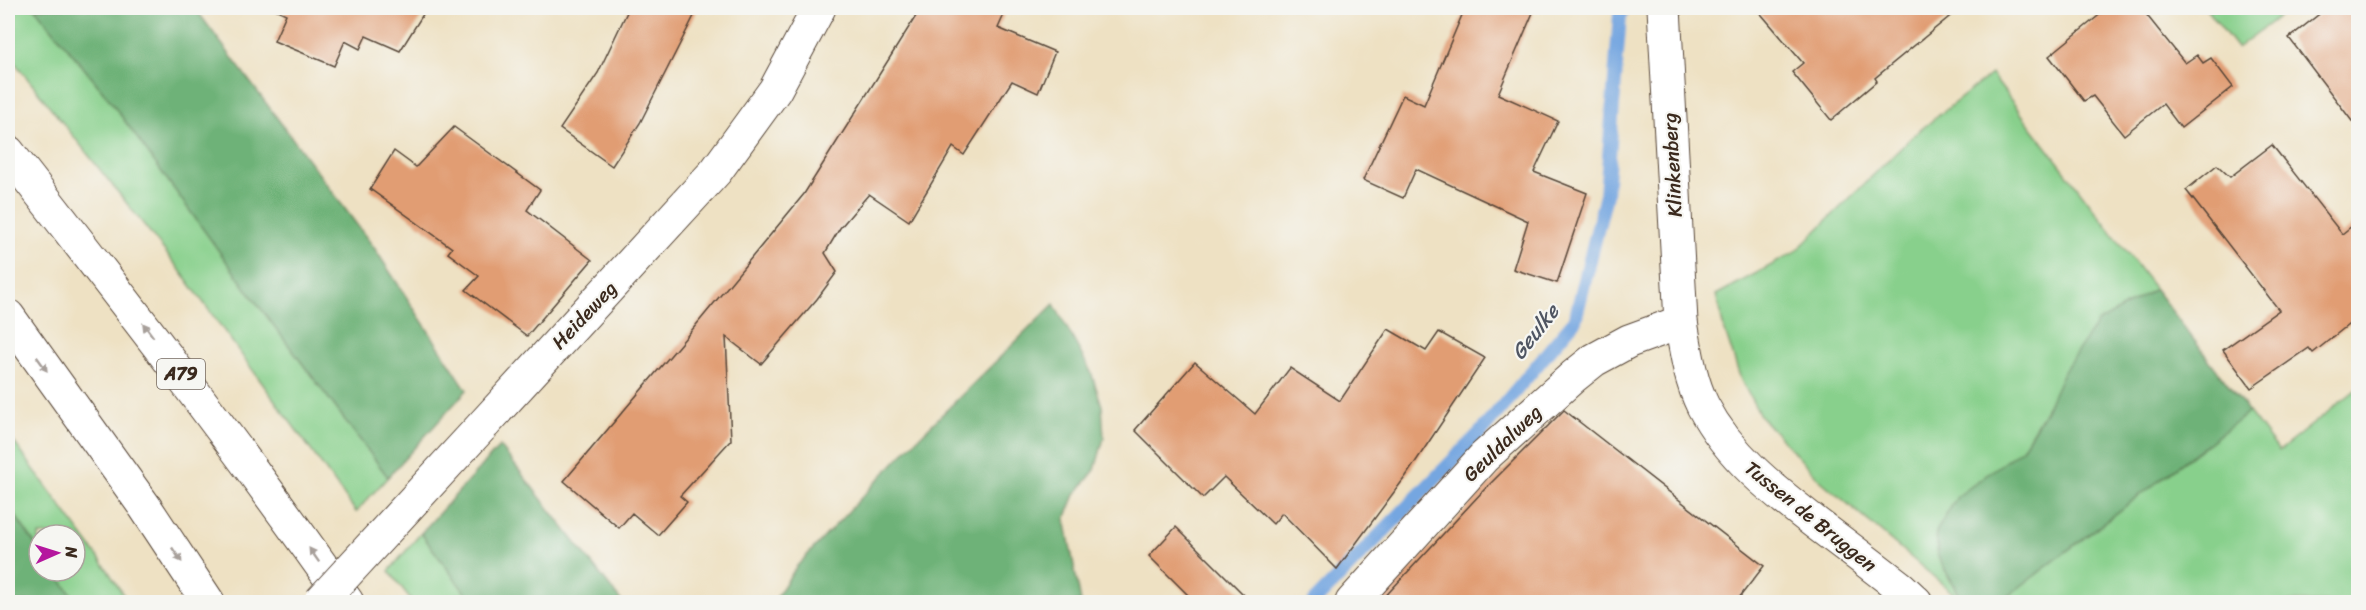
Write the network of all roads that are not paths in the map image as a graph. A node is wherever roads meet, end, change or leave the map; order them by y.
1 (819, 8) edge
2 (1664, 8) edge
3 (8, 152) edge
4 (8, 316) edge
5 (1681, 322) junction
6 (208, 603) edge
7 (320, 603) edge
8 (347, 603) edge
9 (1352, 603) edge
10 (1916, 603) edge

1 - 7 main road, Heideweg, bridge
2 - 5 main road, Klinkenberg
8 -> 3 main road, A79
4 -> 6 main road
5 - 9 main road, Geuldalweg
5 - 10 main road, Tussen de Bruggen

